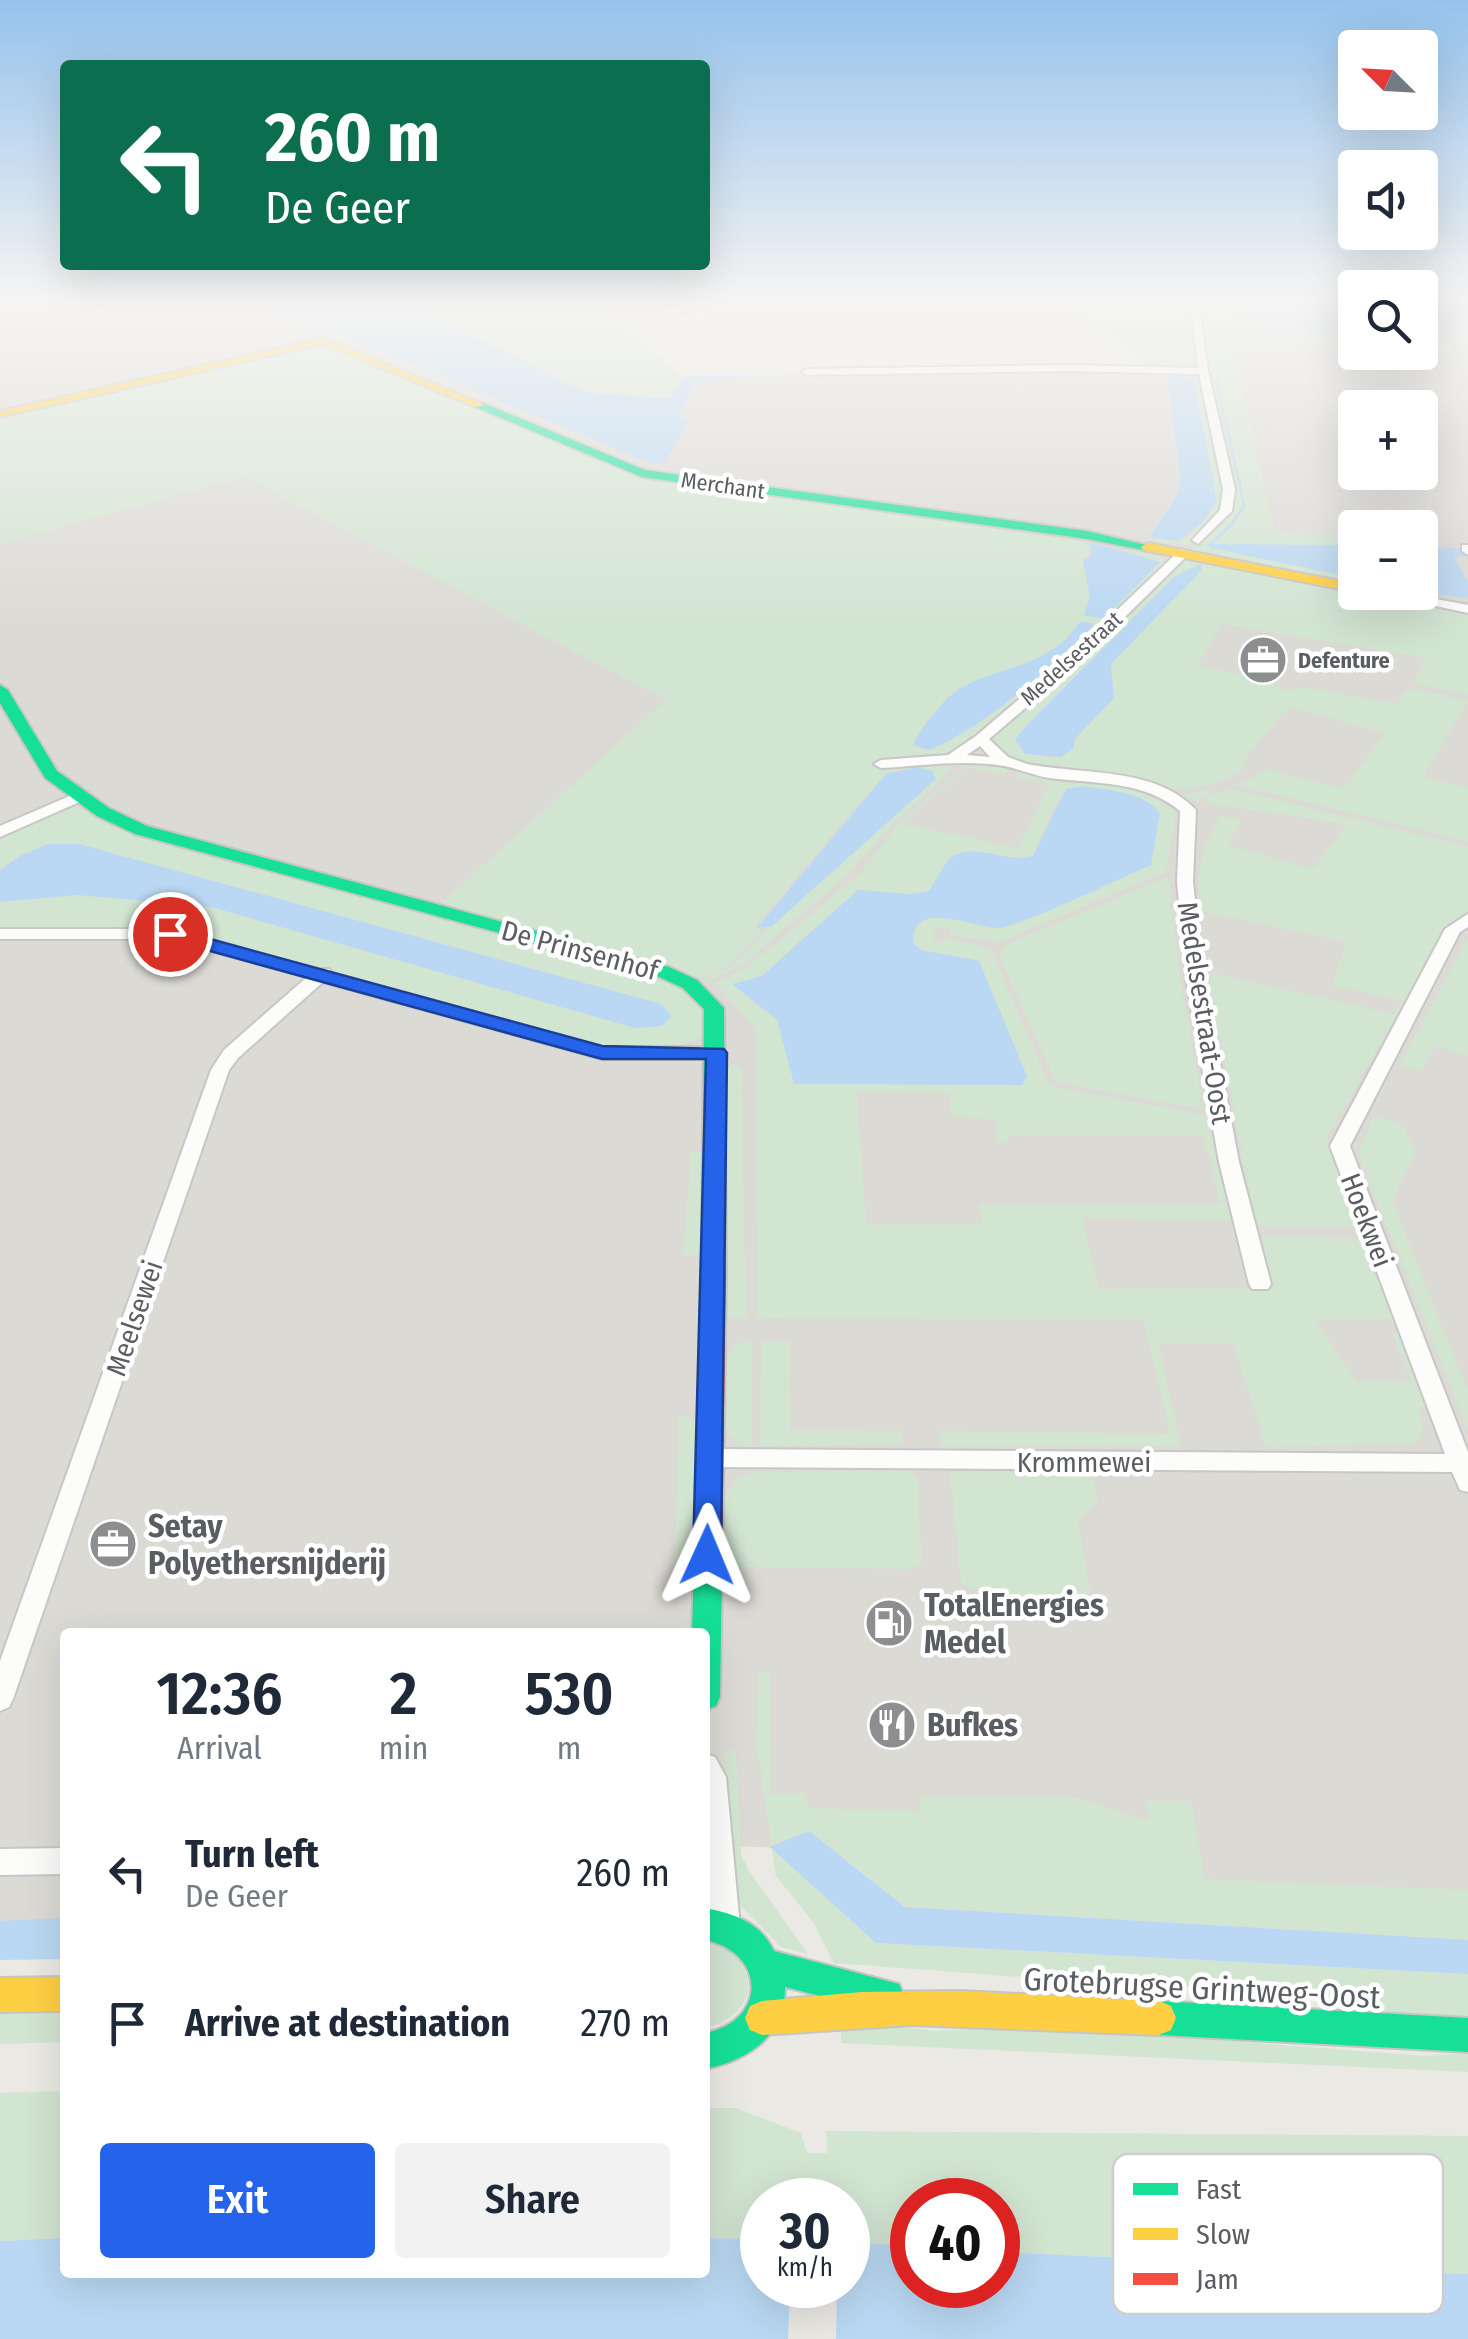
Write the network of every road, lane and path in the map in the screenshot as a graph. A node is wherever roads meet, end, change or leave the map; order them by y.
1 (34, 406) edge
2 (482, 406) edge
3 (1210, 406) edge
4 (0, 414) edge
5 (1188, 549) junction
6 (1338, 585) edge
7 (1438, 603) edge
8 (1468, 608) edge
9 (0, 690) edge
10 (981, 739) junction
11 (952, 758) junction
12 (1006, 762) junction
13 (881, 764) dead end
14 (79, 797) junction
15 (0, 832) edge
16 (1468, 919) edge
17 (0, 934) edge
18 (323, 973) junction
19 (716, 1053) junction
20 (1260, 1284) dead end
21 (709, 1458) junction
22 (1464, 1473) edge
23 (706, 1628) edge
24 (0, 1699) edge
25 (710, 1774) edge
26 (60, 1861) edge
27 (0, 1862) edge
28 (715, 1925) edge
29 (766, 1965) junction
30 (60, 1994) edge
31 (0, 1995) edge
32 (933, 2005) junction
33 (762, 2018) junction
34 (1468, 2035) edge
35 (710, 2050) edge

1 - 4 street, Merchant
2 - 5 street, Merchant
3 - 5 street, Medelsestraat
5 - 6 street, Merchant
5 - 10 street, Medelsestraat
7 - 8 street
9 - 14 street, De Prinsenhof
10 - 11 street, Medelsestraat
10 - 12 street
11 - 12 street, Medelsestraat-Oost
11 - 13 street, Medelsestraat-Oost
12 - 20 street, Medelsestraat-Oost
14 - 15 street
14 - 19 street, De Prinsenhof
16 - 22 street, Hoekwei
17 - 18 street
18 - 19 street
18 - 24 street, Meelsewei
19 - 21 street, De Prinsenhof
21 - 22 street, Krommewei
21 - 23 street, De Prinsenhof
25 - 28 street
26 - 27 street
28 - 29 street
29 - 32 street, Grotebrugse Grintweg-Oost
29 - 33 street
30 - 31 street
32 - 33 street, Grotebrugse Grintweg-Oost
32 - 34 street, Grotebrugse Grintweg-Oost
33 - 35 street

